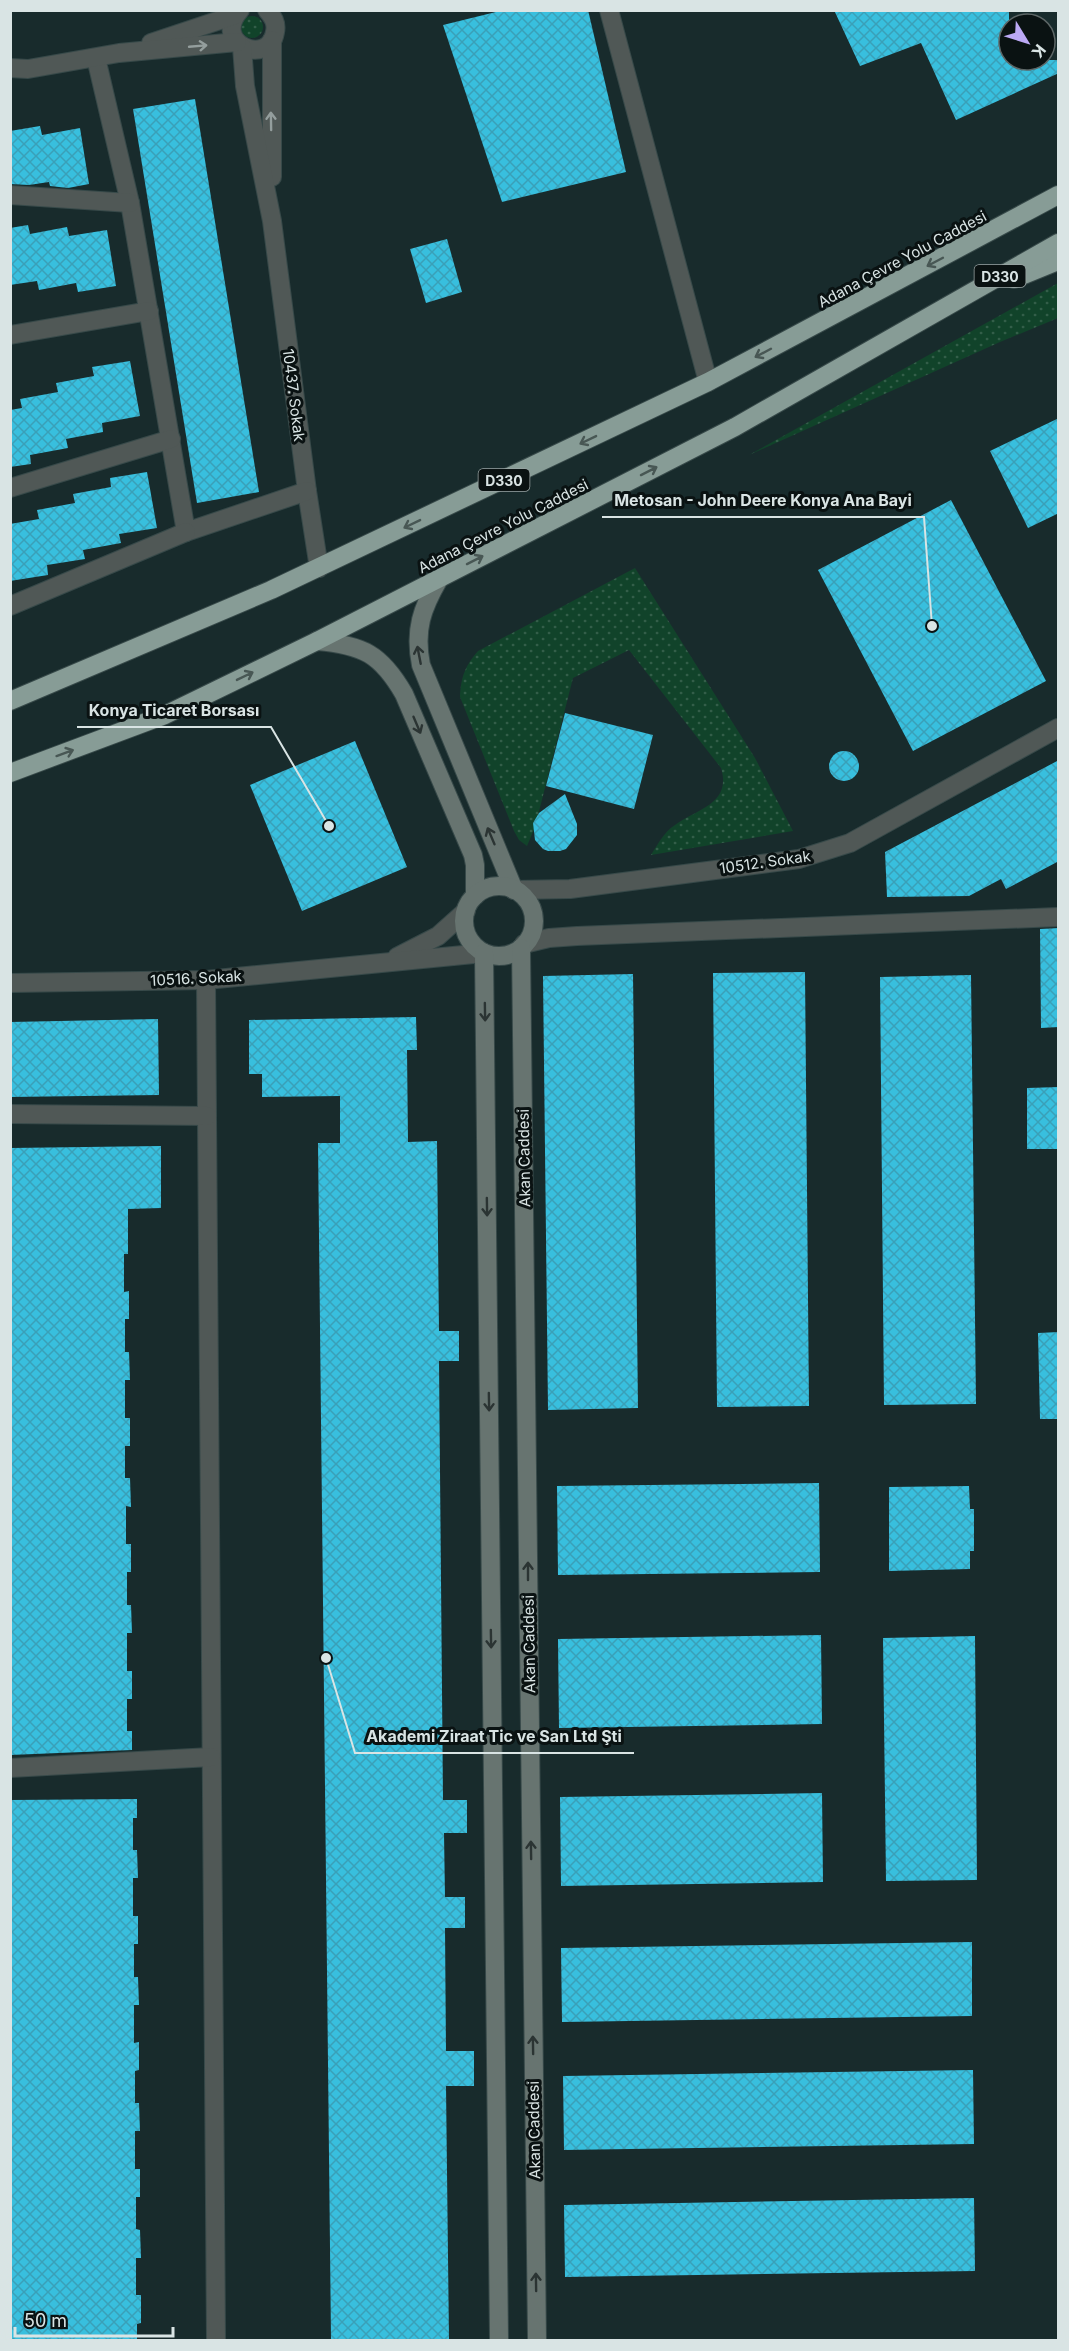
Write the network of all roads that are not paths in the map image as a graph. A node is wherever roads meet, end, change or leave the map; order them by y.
1 (609, 10) edge
2 (238, 13) edge
3 (272, 13) edge
4 (272, 40) junction
5 (239, 44) junction
6 (119, 54) junction
7 (96, 58) junction
8 (10, 68) edge
9 (1059, 182) edge
10 (10, 195) edge
11 (1059, 195) edge
12 (130, 203) junction
13 (272, 221) junction
14 (987, 234) junction
15 (1059, 243) edge
16 (1059, 261) edge
17 (941, 310) junction
18 (148, 311) junction
19 (10, 334) edge
20 (708, 382) junction
21 (171, 439) junction
22 (10, 488) edge
23 (306, 491) junction
24 (186, 532) junction
25 (319, 568) junction
26 (440, 579) junction
27 (10, 606) edge
28 (317, 641) junction
29 (10, 701) edge
30 (1059, 728) edge
31 (10, 773) edge
32 (514, 890) junction
33 (470, 903) junction
34 (1059, 917) edge
35 (522, 946) junction
36 (484, 953) junction
37 (382, 964) junction
38 (206, 980) junction
39 (10, 983) edge
40 (10, 1114) edge
41 (207, 1116) junction
42 (211, 1757) junction
43 (10, 1768) edge
44 (216, 2340) edge
45 (499, 2340) edge
46 (537, 2340) edge

1 - 20 street
2 - 5 street, 10437. Sokak
2 - 6 street
3 - 4 street, 10437. Sokak
4 - 5 street
13 -> 4 street, 10437. Sokak
6 -> 5 street
5 - 13 street, 10437. Sokak
6 - 7 street
7 - 8 street
7 - 12 street
9 - 14 highway
10 - 12 street
11 - 14 highway, Adana Çevre Yolu Caddesi / D330
12 - 18 street
13 - 23 street, 10437. Sokak
14 -> 20 highway, Adana Çevre Yolu Caddesi / D330
15 - 17 highway, Adana Çevre Yolu Caddesi / D330
16 - 17 highway
26 -> 17 highway, Adana Çevre Yolu Caddesi / D330
18 - 19 street
18 - 21 street
20 -> 25 highway, Adana Çevre Yolu Caddesi / D330
21 - 22 street
21 - 24 street
23 - 24 street
23 - 25 street, 10437. Sokak
24 - 27 street
25 - 29 highway, Adana Çevre Yolu Caddesi / D330
26 - 28 highway, Adana Çevre Yolu Caddesi / D330
32 -> 26 street
31 -> 28 highway, Adana Çevre Yolu Caddesi / D330
28 -> 33 street
30 - 32 street, 10512. Sokak
32 - 33 street
32 - 35 street
33 - 36 street
33 - 37 street
34 - 35 street
35 - 36 street
46 -> 35 street, Akan Caddesi
36 - 37 street, 10516. Sokak
36 -> 45 street
37 - 38 street, 10516. Sokak
38 - 39 street, 10516. Sokak
38 - 41 street
40 - 41 street
41 - 42 street
42 - 43 street
42 - 44 street

